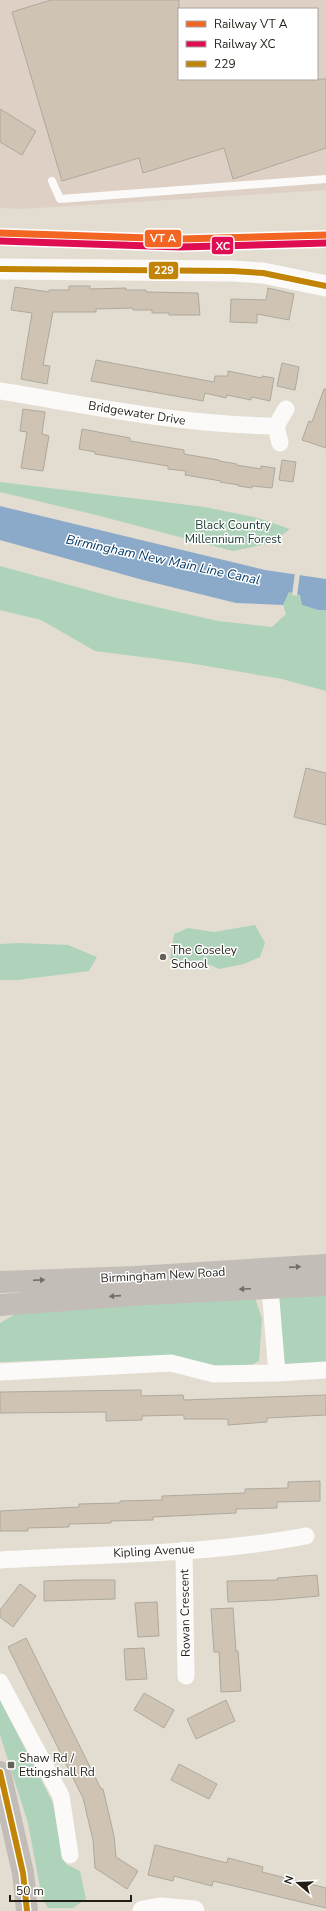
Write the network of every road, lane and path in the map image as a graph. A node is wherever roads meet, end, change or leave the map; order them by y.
1 (326, 180) edge
2 (52, 181) dead end
3 (0, 270) edge
4 (326, 286) edge
5 (0, 391) edge
6 (286, 410) dead end
7 (276, 426) junction
8 (280, 443) dead end
9 (326, 1265) edge
10 (0, 1282) edge
11 (326, 1285) edge
12 (270, 1288) junction
13 (0, 1305) edge
14 (326, 1370) edge
15 (0, 1372) edge
16 (278, 1373) junction
17 (306, 1536) dead end
18 (184, 1550) junction
19 (0, 1560) edge
20 (186, 1676) dead end
21 (0, 1682) edge
22 (0, 1772) edge
23 (70, 1855) dead end
24 (27, 1911) edge
25 (143, 1911) edge
26 (187, 1911) edge

1 - 2 lane
3 - 4 street
5 - 7 street, Bridgewater Drive
6 - 7 street
7 - 8 street
10 -> 9 highway, Birmingham New Road
11 - 12 highway, Birmingham New Road
12 -> 13 highway, Birmingham New Road
12 - 16 street
14 - 16 street
15 - 16 street
17 - 18 street, Kipling Avenue
18 - 19 street, Kipling Avenue
18 - 20 street, Rowan Crescent
21 - 23 street
22 - 24 main road
25 - 26 street

